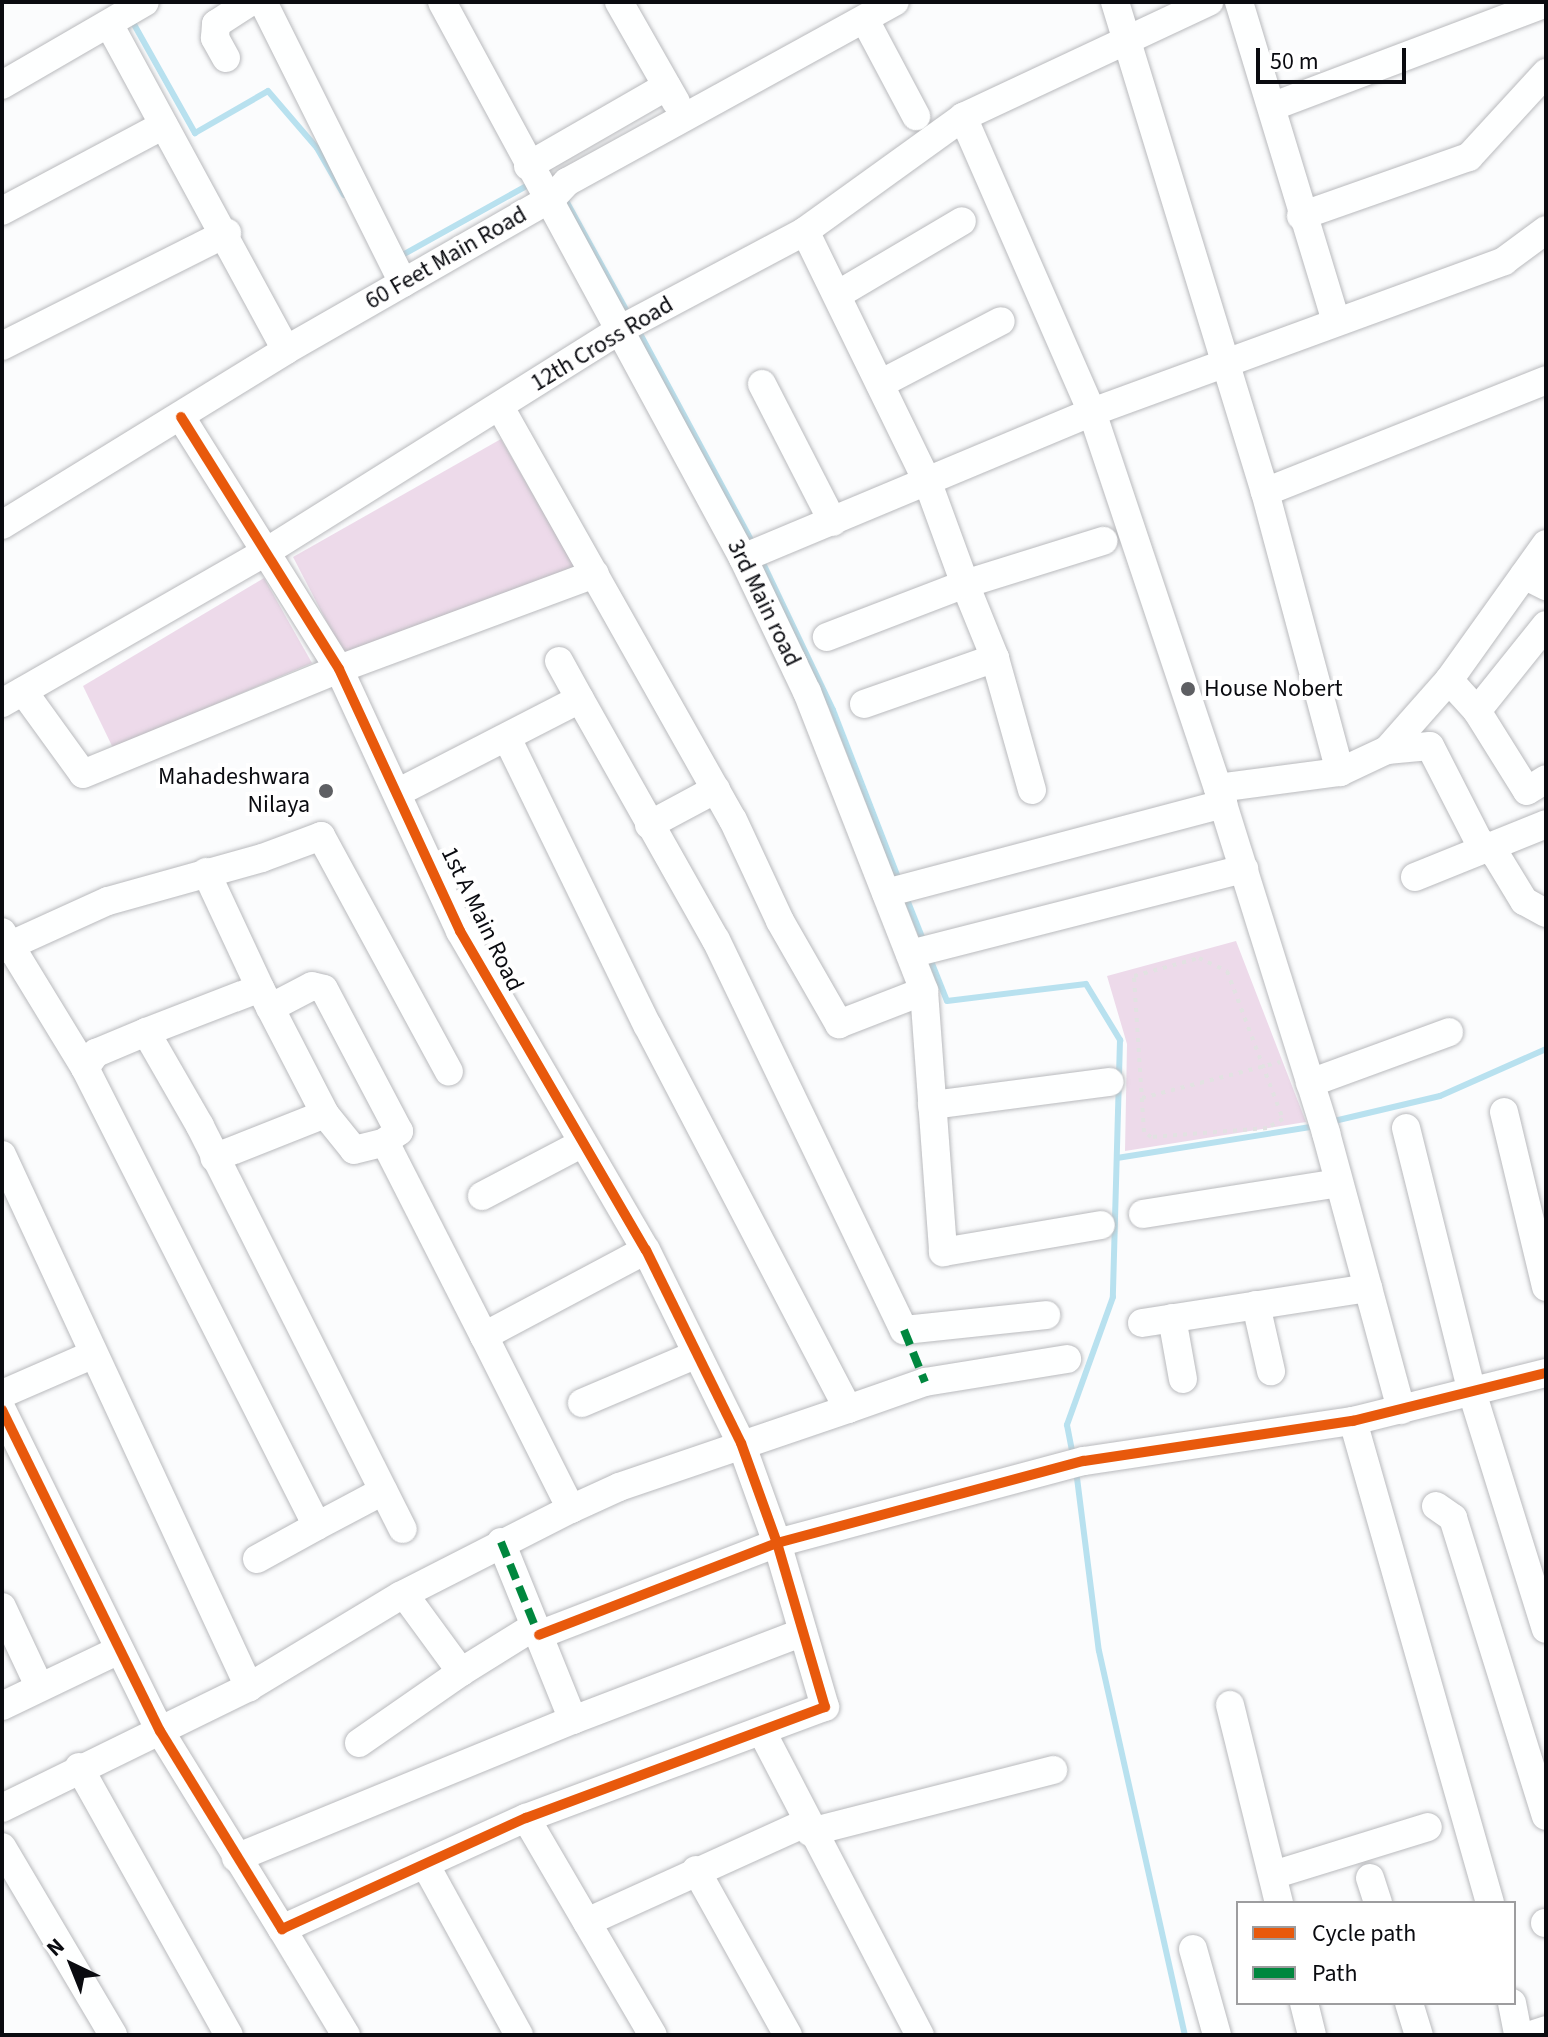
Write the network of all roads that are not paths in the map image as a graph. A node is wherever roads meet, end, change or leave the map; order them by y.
1 (145, 2) edge
2 (250, 2) edge
3 (263, 2) edge
4 (442, 2) edge
5 (895, 2) edge
6 (1115, 2) edge
7 (1209, 2) edge
8 (1239, 2) edge
9 (1546, 3) edge
10 (625, 4) edge
11 (865, 20) junction
12 (109, 24) junction
13 (1127, 36) junction
14 (226, 58) dead end
15 (1546, 73) edge
16 (2, 85) edge
17 (667, 86) junction
18 (1274, 106) junction
19 (684, 115) junction
20 (916, 116) dead end
21 (963, 117) junction
22 (164, 125) junction
23 (545, 185) junction
24 (2, 211) edge
25 (1301, 216) junction
26 (962, 221) dead end
27 (1546, 230) edge
28 (805, 231) junction
29 (227, 233) junction
30 (396, 268) junction
31 (837, 295) junction
32 (1001, 321) dead end
33 (1336, 322) junction
34 (621, 329) junction
35 (2, 346) edge
36 (286, 350) junction
37 (1226, 363) junction
38 (1546, 380) edge
39 (762, 384) dead end
40 (880, 384) junction
41 (500, 407) junction
42 (1092, 412) junction
43 (181, 417) junction
44 (928, 483) junction
45 (1265, 492) junction
46 (833, 522) junction
47 (2, 525) edge
48 (1103, 541) dead end
49 (1546, 544) edge
50 (269, 550) junction
51 (753, 555) junction
52 (595, 574) junction
53 (1535, 581) edge
54 (965, 584) junction
55 (1546, 625) edge
56 (827, 637) dead end
57 (995, 658) junction
58 (559, 661) dead end
59 (339, 669) junction
60 (1449, 680) junction
61 (12, 697) edge
62 (580, 699) junction
63 (864, 704) dead end
64 (1477, 711) junction
65 (507, 738) junction
66 (1387, 750) junction
67 (1340, 772) junction
68 (1546, 779) edge
69 (716, 789) junction
70 (1032, 790) dead end
71 (399, 792) junction
72 (1221, 796) junction
73 (1546, 824) edge
74 (649, 825) junction
75 (1487, 848) junction
76 (1244, 869) junction
77 (206, 872) junction
78 (1415, 877) dead end
79 (886, 893) junction
80 (1546, 913) edge
81 (4, 942) edge
82 (910, 954) junction
83 (924, 991) junction
84 (265, 998) junction
85 (146, 1032) junction
86 (1449, 1032) dead end
87 (85, 1068) junction
88 (1306, 1070) junction
89 (449, 1072) dead end
90 (1110, 1082) dead end
91 (932, 1105) junction
92 (1504, 1112) dead end
93 (325, 1114) junction
94 (1406, 1128) dead end
95 (385, 1142) junction
96 (581, 1144) junction
97 (2, 1155) edge
98 (214, 1158) junction
99 (1339, 1183) junction
100 (482, 1196) dead end
101 (1143, 1214) dead end
102 (1101, 1225) dead end
103 (646, 1250) junction
104 (1546, 1287) edge
105 (1368, 1288) junction
106 (1256, 1305) junction
107 (1046, 1315) dead end
108 (1172, 1318) junction
109 (1142, 1323) dead end
110 (484, 1336) junction
111 (94, 1354) junction
112 (695, 1355) junction
113 (1067, 1359) dead end
114 (1271, 1371) dead end
115 (1546, 1373) edge
116 (1183, 1379) dead end
117 (1472, 1392) junction
118 (2, 1394) edge
119 (582, 1403) dead end
120 (848, 1409) junction
121 (2, 1410) edge
122 (1401, 1410) junction
123 (1353, 1421) junction
124 (741, 1443) junction
125 (383, 1491) junction
126 (1436, 1506) dead end
127 (571, 1509) junction
128 (317, 1526) junction
129 (403, 1529) dead end
130 (501, 1542) junction
131 (777, 1543) junction
132 (257, 1559) dead end
133 (404, 1594) junction
134 (2, 1607) edge
135 (1546, 1629) edge
136 (537, 1630) junction
137 (803, 1632) junction
138 (119, 1650) junction
139 (461, 1672) junction
140 (39, 1686) junction
141 (249, 1687) junction
142 (1230, 1705) dead end
143 (2, 1706) edge
144 (573, 1720) junction
145 (160, 1731) junction
146 (762, 1732) junction
147 (359, 1743) dead end
148 (79, 1767) junction
149 (1053, 1770) dead end
150 (2, 1808) edge
151 (1546, 1816) edge
152 (526, 1818) junction
153 (808, 1827) junction
154 (1428, 1827) dead end
155 (2, 1847) edge
156 (236, 1858) junction
157 (425, 1864) junction
158 (696, 1870) junction
159 (1273, 1875) junction
160 (1279, 1901) edge
161 (1489, 1901) edge
162 (587, 1922) junction
163 (282, 1929) junction
164 (1193, 1949) dead end
165 (1304, 2005) edge
166 (1410, 2005) edge
167 (1512, 2005) edge
168 (1546, 2030) edge
169 (113, 2035) edge
170 (229, 2035) edge
171 (346, 2035) edge
172 (519, 2035) edge
173 (653, 2035) edge
174 (788, 2035) edge
175 (920, 2035) edge
176 (1217, 2035) edge
177 (1312, 2035) edge
178 (1419, 2035) edge
179 (1518, 2035) edge
180 (1531, 2035) edge

1 - 12 street
2 - 14 street
3 - 30 street
4 - 23 street, 3rd Main road
5 - 11 street, 60 Feet Main Road
6 - 13 street
7 - 13 street, 12th Cross Road
8 - 18 street
9 - 18 street
10 - 17 street
11 - 19 street, 60 Feet Main Road
11 - 20 street
12 - 16 street
12 - 22 street
13 - 21 street, 12th Cross Road
13 - 37 street
15 - 25 street
17 - 19 street
17 - 23 street
18 - 25 street
19 - 23 street, 60 Feet Main Road
21 - 28 street, 12th Cross Road
21 - 42 street
22 - 24 street
22 - 29 street
23 - 30 street, 60 Feet Main Road
23 - 34 street, 3rd Main road
25 - 33 street
26 - 31 street
27 - 33 street
28 - 31 street
28 - 34 street, 12th Cross Road
29 - 35 street
29 - 36 street
30 - 36 street, 60 Feet Main Road
31 - 40 street
32 - 40 street
33 - 37 street
34 - 41 street, 12th Cross Road
34 - 51 street, 3rd Main road
36 - 43 street, 60 Feet Main Road
37 - 42 street
37 - 45 street
38 - 45 street
39 - 46 street
40 - 44 street
41 - 50 street, 12th Cross Road
41 - 52 street
42 - 44 street
42 - 72 street
43 - 47 street, 60 Feet Main Road
43 - 50 street, 1st A Main Road
44 - 46 street
44 - 54 street
45 - 67 street
46 - 51 street
48 - 54 street
49 - 53 street
50 - 59 street, 1st A Main Road
50 - 61 street, 12th Cross Road
51 - 79 street, 3rd Main road
52 - 59 street
52 - 69 street
53 - 60 street
54 - 56 street
54 - 57 street
55 - 64 street
57 - 63 street
57 - 70 street
58 - 62 street
59 - 61 street
59 - 71 street, 1st A Main Road
60 - 64 street
60 - 66 street
62 - 65 street
62 - 74 street
64 - 68 street
65 - 71 street
65 - 120 street
66 - 67 street
66 - 75 street
67 - 72 street
69 - 74 street
69 - 83 street
71 - 96 street, 1st A Main Road
72 - 76 street
72 - 79 street
73 - 75 street
74 - 107 street
75 - 78 street
75 - 80 street
76 - 82 street
76 - 88 street
77 - 81 street
77 - 84 street
77 - 89 street
79 - 82 street, 3rd Main road
81 - 87 street
82 - 83 street, 3rd Main road
83 - 91 street, 3rd Main road
84 - 85 street
84 - 93 street
84 - 95 street
85 - 87 street
85 - 98 street
86 - 88 street
87 - 128 street
88 - 99 street
90 - 91 street
91 - 102 street, 3rd Main road
92 - 104 street
93 - 95 street
93 - 98 street
94 - 117 street
95 - 110 street
96 - 100 street
96 - 103 street, 1st A Main Road
97 - 111 street
98 - 125 street
99 - 101 street
99 - 105 street
103 - 110 street
103 - 112 street, 1st A Main Road
105 - 106 street
105 - 122 street
106 - 108 street
106 - 114 street
108 - 109 street
108 - 116 street
110 - 127 street
111 - 118 street
111 - 141 street
112 - 119 street
112 - 124 street, 1st A Main Road
113 - 120 street
115 - 117 street
117 - 122 street
117 - 135 street
120 - 124 street
121 - 138 street
122 - 123 street
123 - 131 street
123 - 161 street
124 - 127 street
124 - 131 street, 1st A Main Road
125 - 128 street
125 - 129 street
126 - 151 street
127 - 130 street
128 - 132 street
130 - 133 street
130 - 136 street
131 - 136 street
131 - 137 street, 1st A Main Road
133 - 139 street
133 - 141 street
134 - 140 street
136 - 139 street
136 - 144 street
137 - 144 street
137 - 146 street, 1st A Main Road
138 - 140 street
138 - 145 street
139 - 147 street
140 - 143 street
141 - 145 street
142 - 159 street
144 - 156 street
145 - 148 street
145 - 156 street
146 - 152 street
146 - 153 street
148 - 150 street
148 - 170 street
149 - 153 street
152 - 157 street
152 - 162 street
153 - 158 street
153 - 175 street
154 - 159 street
155 - 169 street
156 - 163 street
157 - 163 street
157 - 172 street
158 - 162 street
158 - 174 street
159 - 160 street
162 - 173 street
163 - 171 street
164 - 176 street
165 - 177 street
166 - 178 street
167 - 179 street
168 - 180 street

